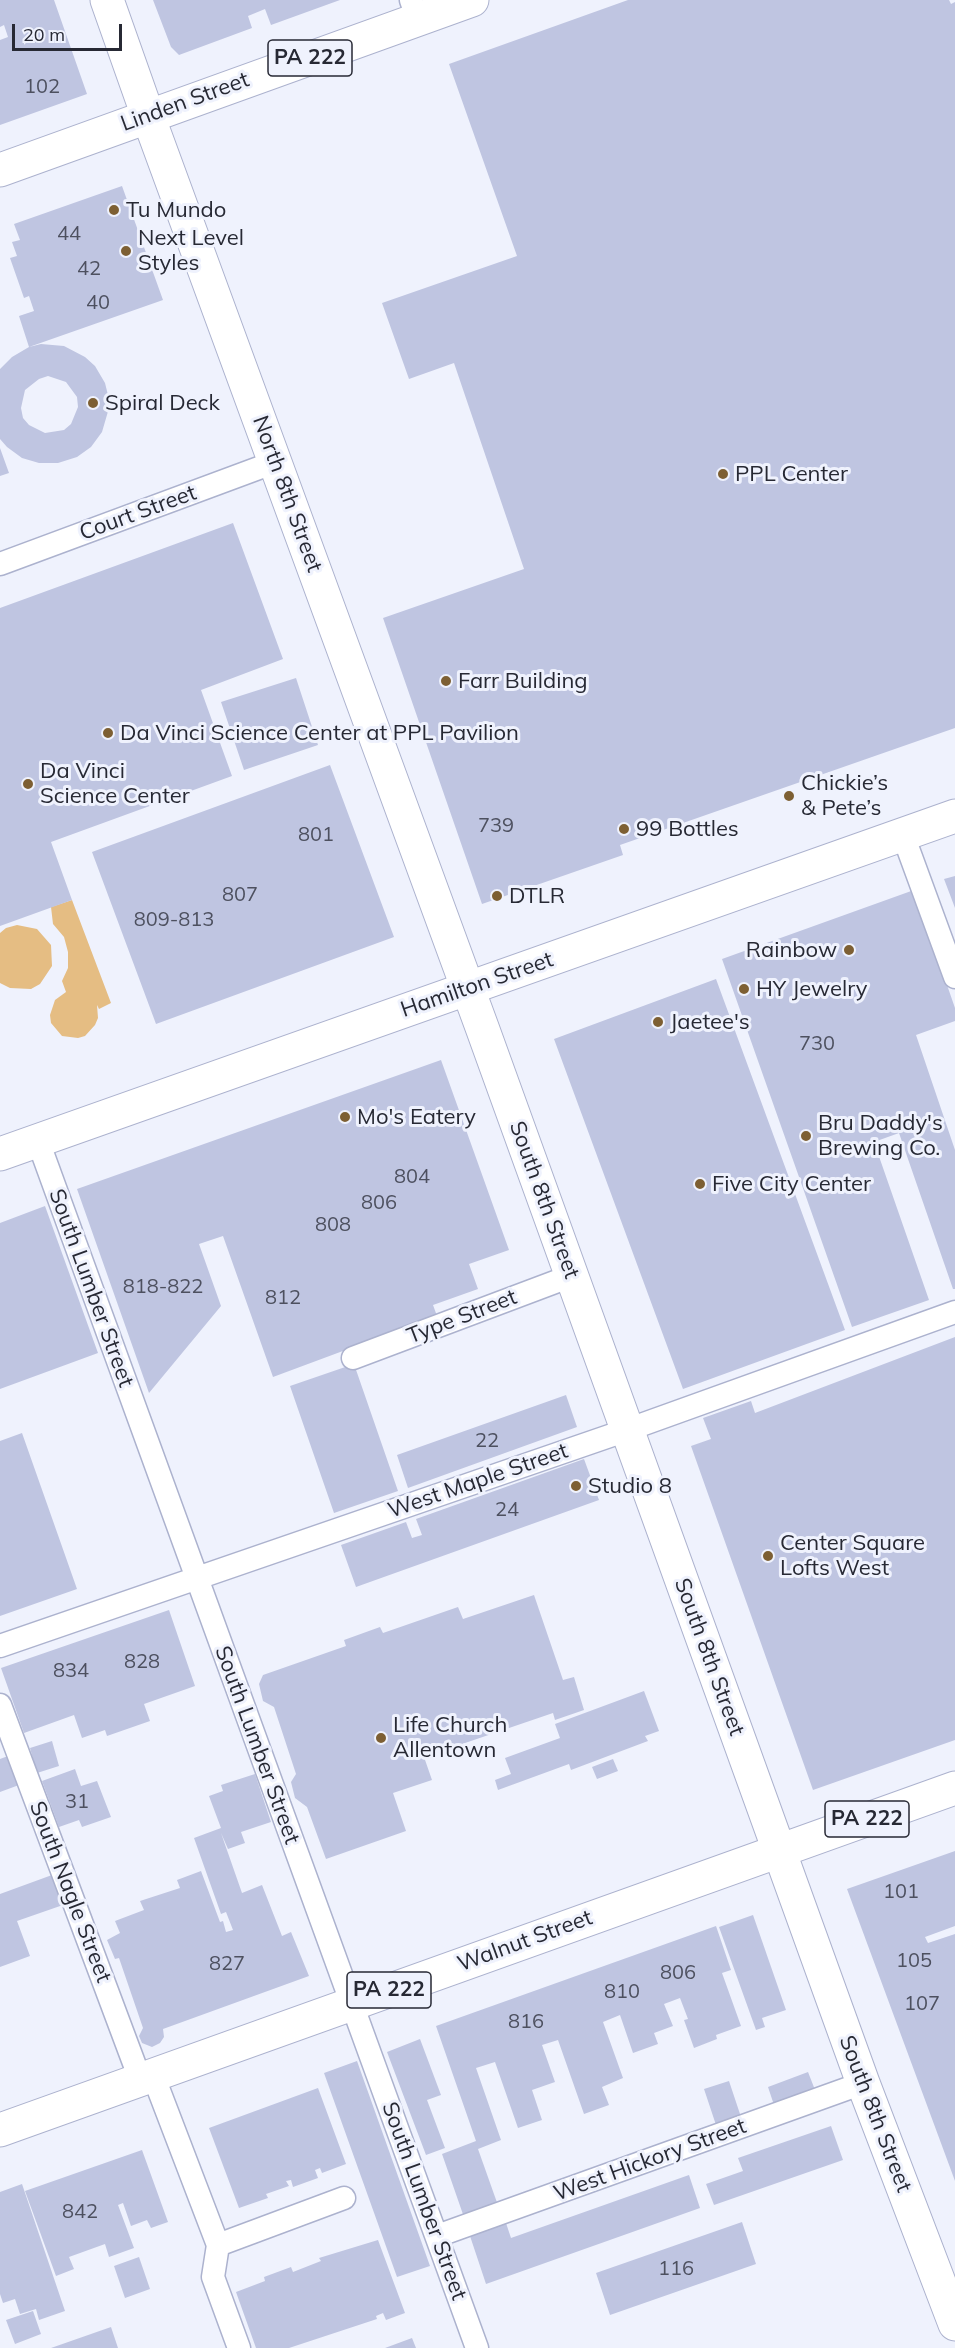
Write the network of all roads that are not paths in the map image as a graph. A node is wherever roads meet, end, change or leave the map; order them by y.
1 (107, 0) edge
2 (472, 0) edge
3 (414, 10) edge
4 (148, 116) junction
5 (0, 170) edge
6 (275, 462) junction
7 (0, 564) edge
8 (955, 816) edge
9 (903, 835) junction
10 (955, 977) edge
11 (468, 988) junction
12 (38, 1141) junction
13 (0, 1154) edge
14 (571, 1276) junction
15 (955, 1312) edge
16 (353, 1358) dead end
17 (627, 1430) junction
18 (196, 1578) junction
19 (0, 1646) edge
20 (0, 1705) edge
21 (955, 1788) edge
22 (778, 1850) junction
23 (351, 2004) junction
24 (147, 2077) junction
25 (863, 2083) junction
26 (0, 2130) edge
27 (344, 2198) dead end
28 (436, 2236) junction
29 (218, 2245) junction
30 (946, 2272) edge
31 (955, 2324) edge
32 (239, 2348) edge
33 (477, 2348) edge

1 - 4 main road, North 8th Street
2 - 3 main road, Linden Street / PA 222
3 - 4 main road, Linden Street / PA 222
4 - 5 main road, Linden Street / PA 222
4 - 6 main road, North 8th Street
6 - 7 lane, Court Street
6 - 11 main road, North 8th Street
8 - 9 main road, Hamilton Street
9 - 10 lane
9 - 11 main road, Hamilton Street
11 - 12 main road, Hamilton Street
11 - 14 main road, South 8th Street
12 - 13 main road, Hamilton Street
12 - 18 lane, South Lumber Street
14 - 16 lane, Type Street
14 - 17 main road, South 8th Street
15 - 17 lane, West Maple Street
17 - 18 lane, West Maple Street
17 - 22 main road, South 8th Street
18 - 19 lane, West Maple Street
18 - 23 lane, South Lumber Street
20 - 24 lane, South Nagle Street
21 - 22 main road, PA 222
22 - 23 main road, Walnut Street / PA 222
22 - 25 main road, South 8th Street
23 - 24 main road, Walnut Street / PA 222
23 - 28 lane, South Lumber Street
24 - 26 main road, Walnut Street / PA 222
24 - 29 lane, South Nagle Street
25 - 28 lane, West Hickory Street
25 - 30 main road, South 8th Street
27 - 29 lane
28 - 33 lane, South Lumber Street
29 - 32 lane
30 - 31 main road, South 8th Street

